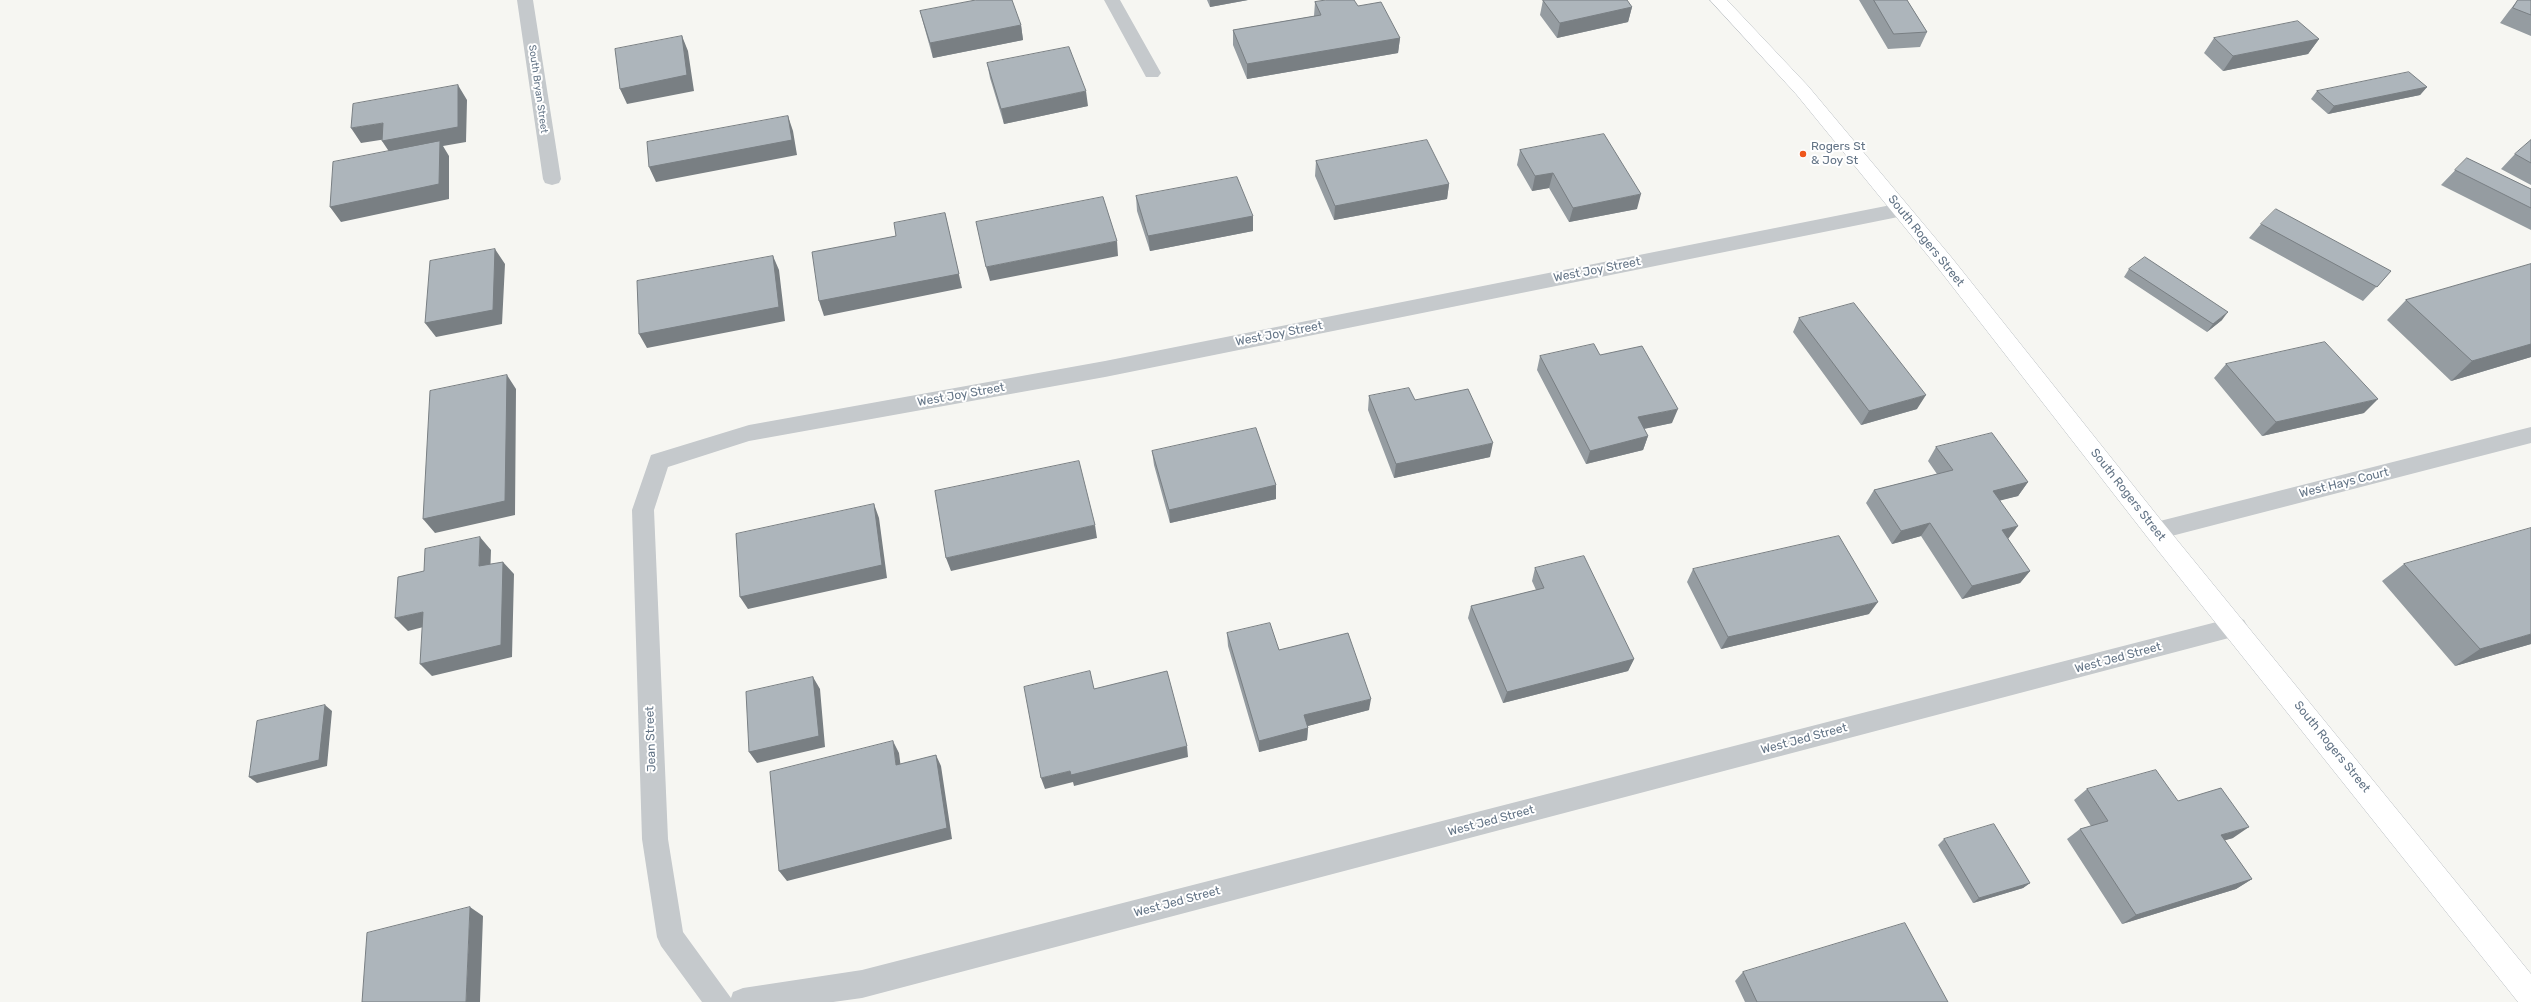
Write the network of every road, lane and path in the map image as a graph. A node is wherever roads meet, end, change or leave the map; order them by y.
1 (525, 0) edge
2 (1112, 0) edge
3 (1718, 0) edge
4 (1152, 73) dead end
5 (552, 179) dead end
6 (1901, 210) junction
7 (2531, 435) edge
8 (659, 461) joint
9 (2156, 530) junction
10 (2236, 627) junction
11 (2531, 996) edge
12 (720, 1002) edge
13 (743, 1002) edge

1 - 5 street, South Bryan Street
2 - 4 street
3 - 6 street, South Rogers Street
6 - 8 street, West Joy Street
6 - 9 street, South Rogers Street
7 - 9 street, West Hays Court
8 - 12 street, Jean Street
9 - 10 street, South Rogers Street
10 - 11 street, South Rogers Street
10 - 13 street, West Jed Street

